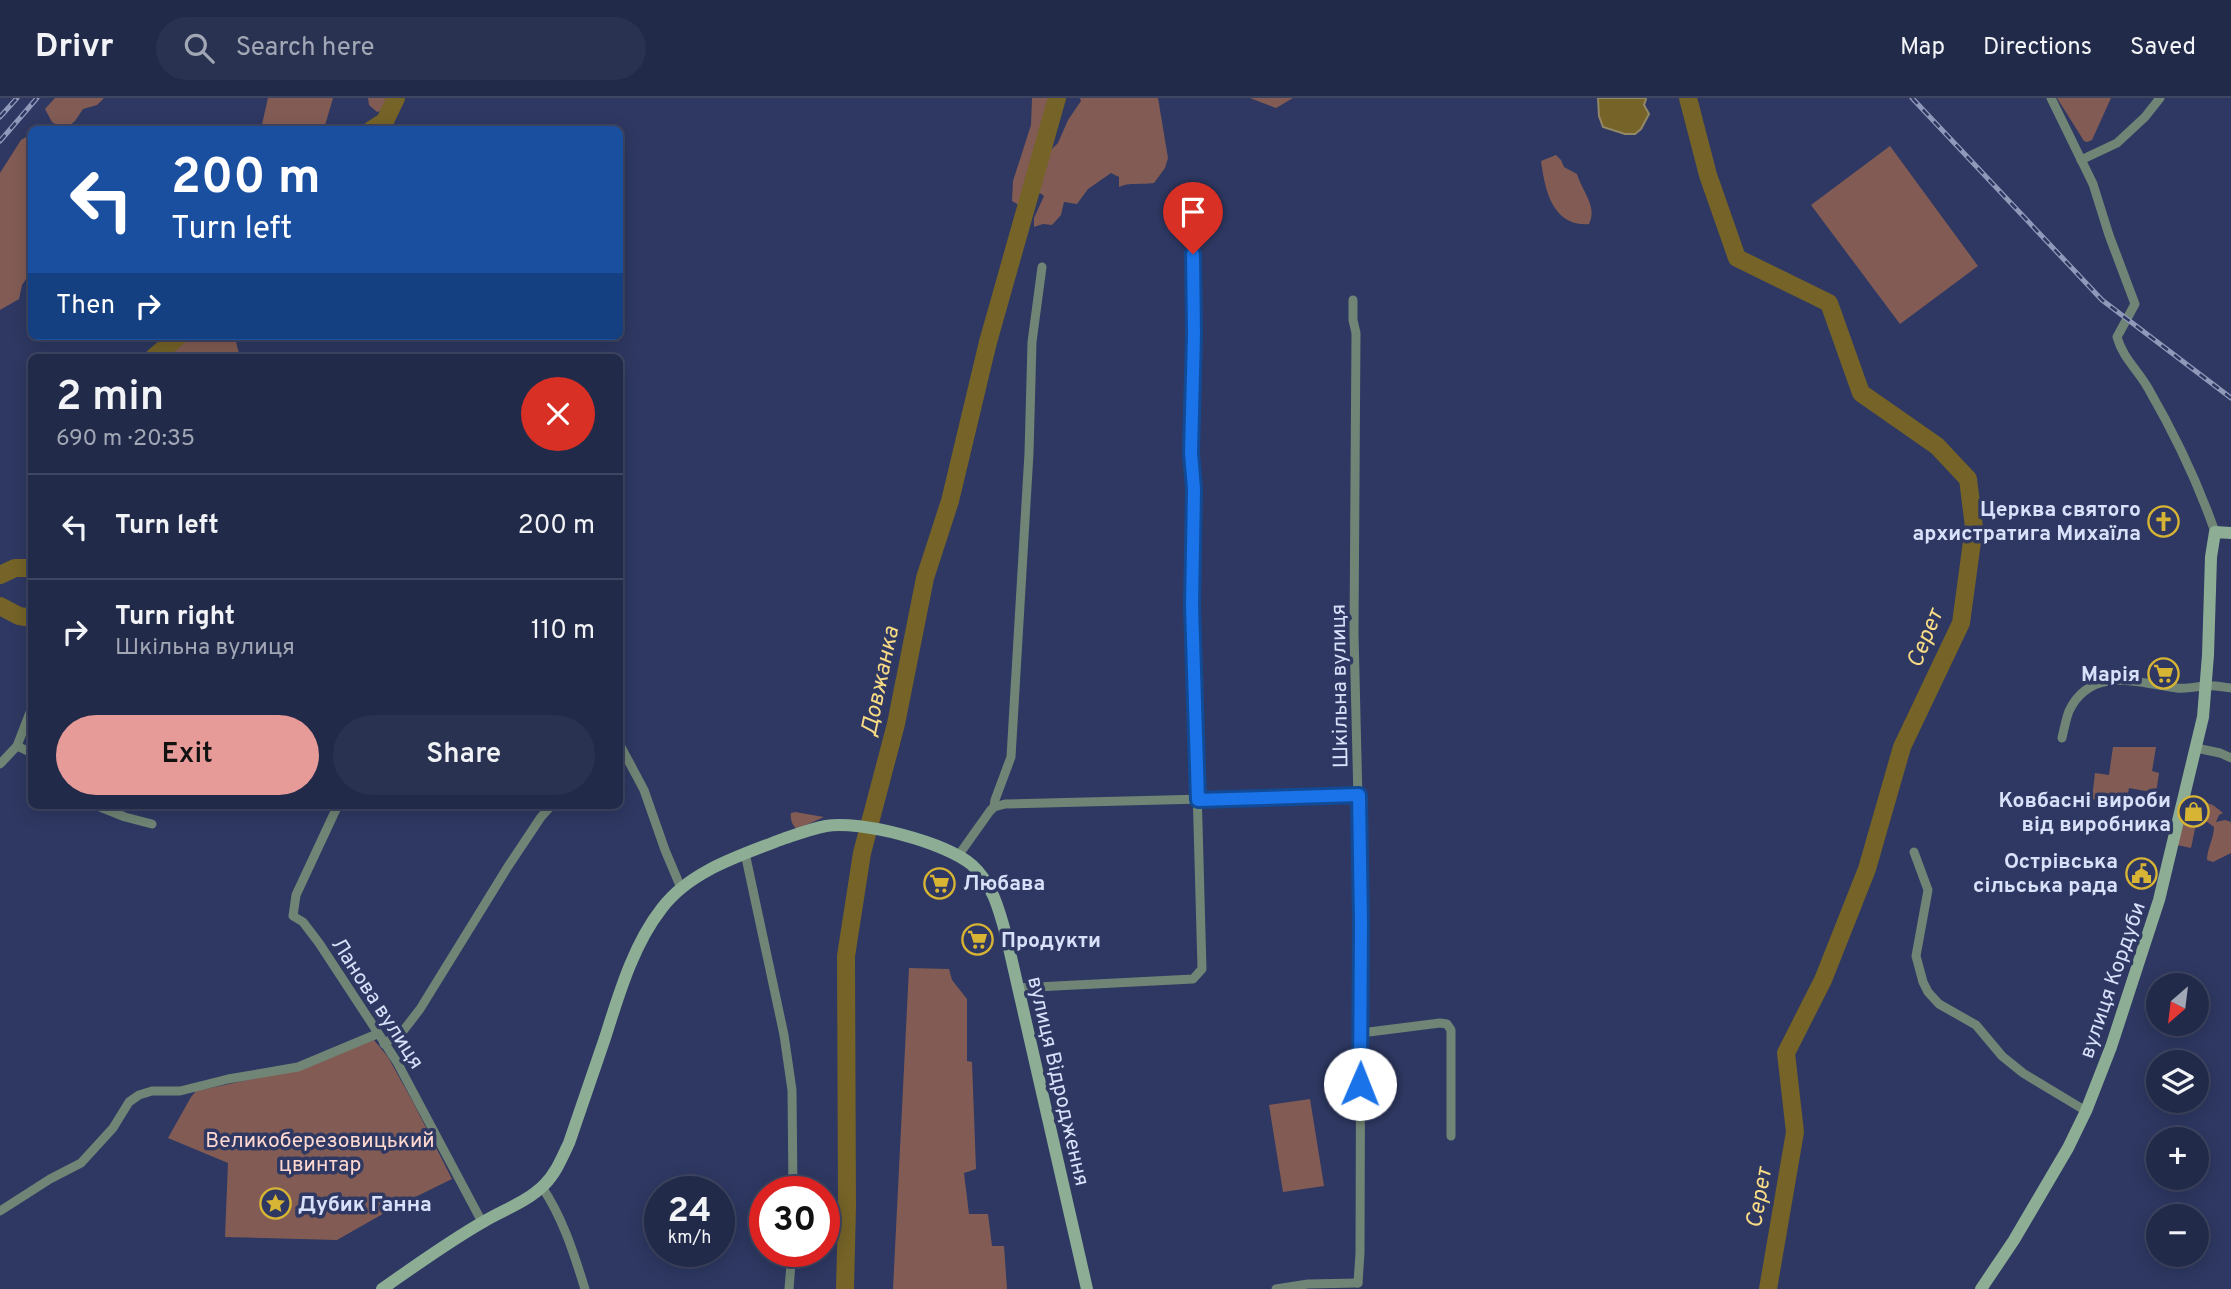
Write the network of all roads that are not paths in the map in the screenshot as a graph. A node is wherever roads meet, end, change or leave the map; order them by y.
1 (2052, 98) edge
2 (2160, 98) edge
3 (2081, 160) junction
4 (1192, 227) dead end
5 (1042, 267) dead end
6 (1353, 300) dead end
7 (2215, 532) junction
8 (2231, 533) edge
9 (2205, 685) junction
10 (2231, 688) edge
11 (28, 717) edge
12 (2062, 737) dead end
13 (17, 746) junction
14 (2196, 748) junction
15 (28, 751) edge
16 (623, 758) edge
17 (2231, 758) edge
18 (0, 764) edge
19 (1359, 795) junction
20 (1198, 800) junction
21 (995, 807) junction
22 (105, 809) edge
23 (336, 809) edge
24 (548, 809) edge
25 (152, 824) dead end
26 (1914, 852) dead end
27 (745, 853) junction
28 (958, 856) junction
29 (681, 888) junction
30 (1017, 988) junction
31 (1361, 1033) junction
32 (377, 1034) junction
33 (384, 1044) junction
34 (2086, 1111) junction
35 (1451, 1136) dead end
36 (793, 1176) edge
37 (542, 1187) junction
38 (0, 1211) edge
39 (482, 1222) junction
40 (791, 1267) edge
41 (1359, 1286) edge
42 (382, 1289) edge
43 (585, 1289) edge
44 (789, 1289) edge
45 (1087, 1289) edge
46 (1276, 1289) edge
47 (1981, 1289) edge

1 - 3 street
2 - 3 street
3 - 7 street
4 - 20 street
5 - 21 street
6 - 19 street, Шкільна вулиця
7 - 8 street
7 - 9 street, вулиця Кордуби
9 - 10 street
9 - 12 street
9 - 14 street, вулиця Кордуби
11 - 13 street
13 - 15 street
13 - 18 street
14 - 17 street
14 - 34 street, вулиця Кордуби
16 - 29 street
19 - 20 street
19 - 31 street, Шкільна вулиця
20 - 21 street
20 - 30 street
21 - 28 street
22 - 25 street
23 - 32 street, Ланова вулиця
24 - 33 street
26 - 34 street
27 - 28 street, вулиця Відродження
27 - 29 street, вулиця Відродження
27 - 36 street
28 - 30 street, вулиця Відродження
29 - 37 street, вулиця Відродження
30 - 45 street, вулиця Відродження
31 - 35 street
31 - 41 street, Шкільна вулиця
32 - 33 street, Ланова вулиця
32 - 38 street
33 - 39 street, Ланова вулиця
34 - 47 street, вулиця Кордуби
37 - 39 street
37 - 43 street
39 - 42 street
40 - 44 street
41 - 46 street

